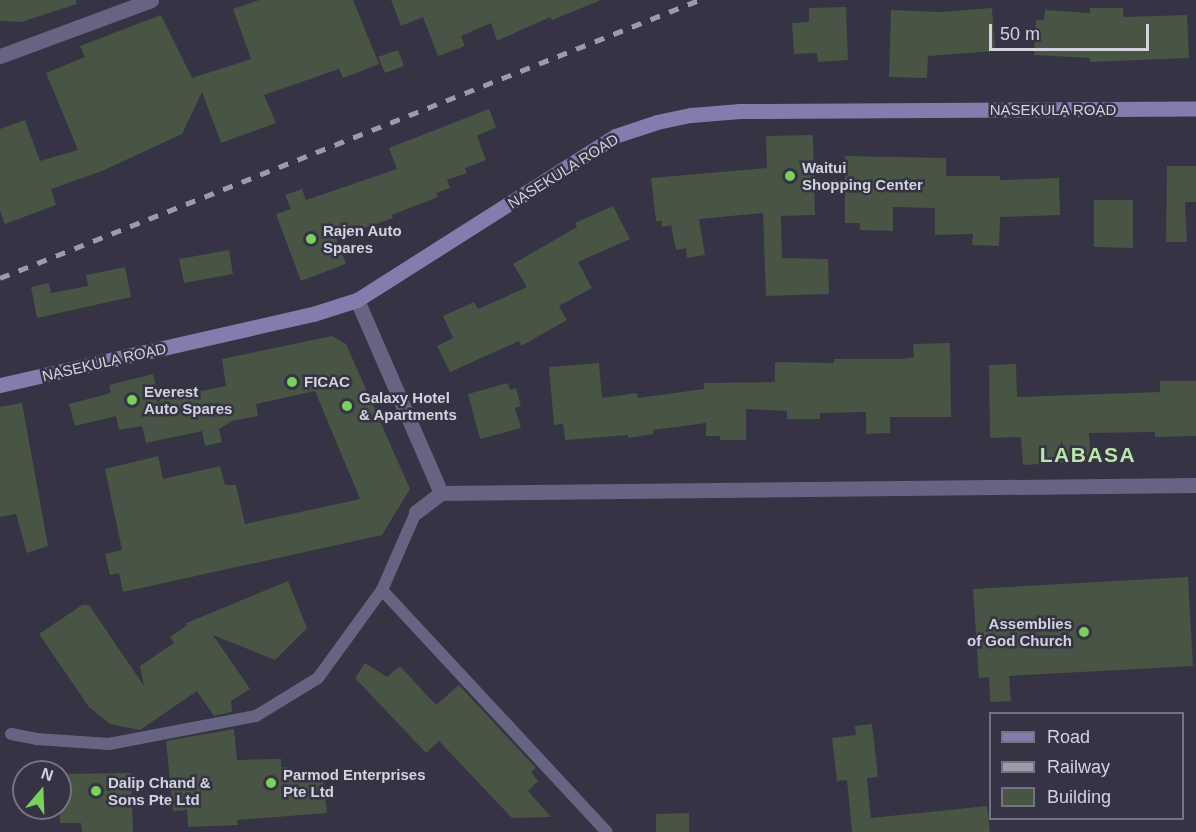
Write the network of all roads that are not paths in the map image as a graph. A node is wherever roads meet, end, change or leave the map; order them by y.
1 (151, 0) edge
2 (0, 56) edge
3 (1196, 109) edge
4 (357, 300) junction
5 (0, 386) edge
6 (1196, 486) edge
7 (441, 493) junction
8 (416, 512) joint
9 (382, 590) junction
10 (10, 734) dead end
11 (607, 832) edge

1 - 2 street
3 - 4 main road, NASEKULA ROAD
4 - 5 main road, NASEKULA ROAD
4 - 7 street
6 - 7 street
7 - 8 street
8 - 9 lane
9 - 10 lane
9 - 11 lane

